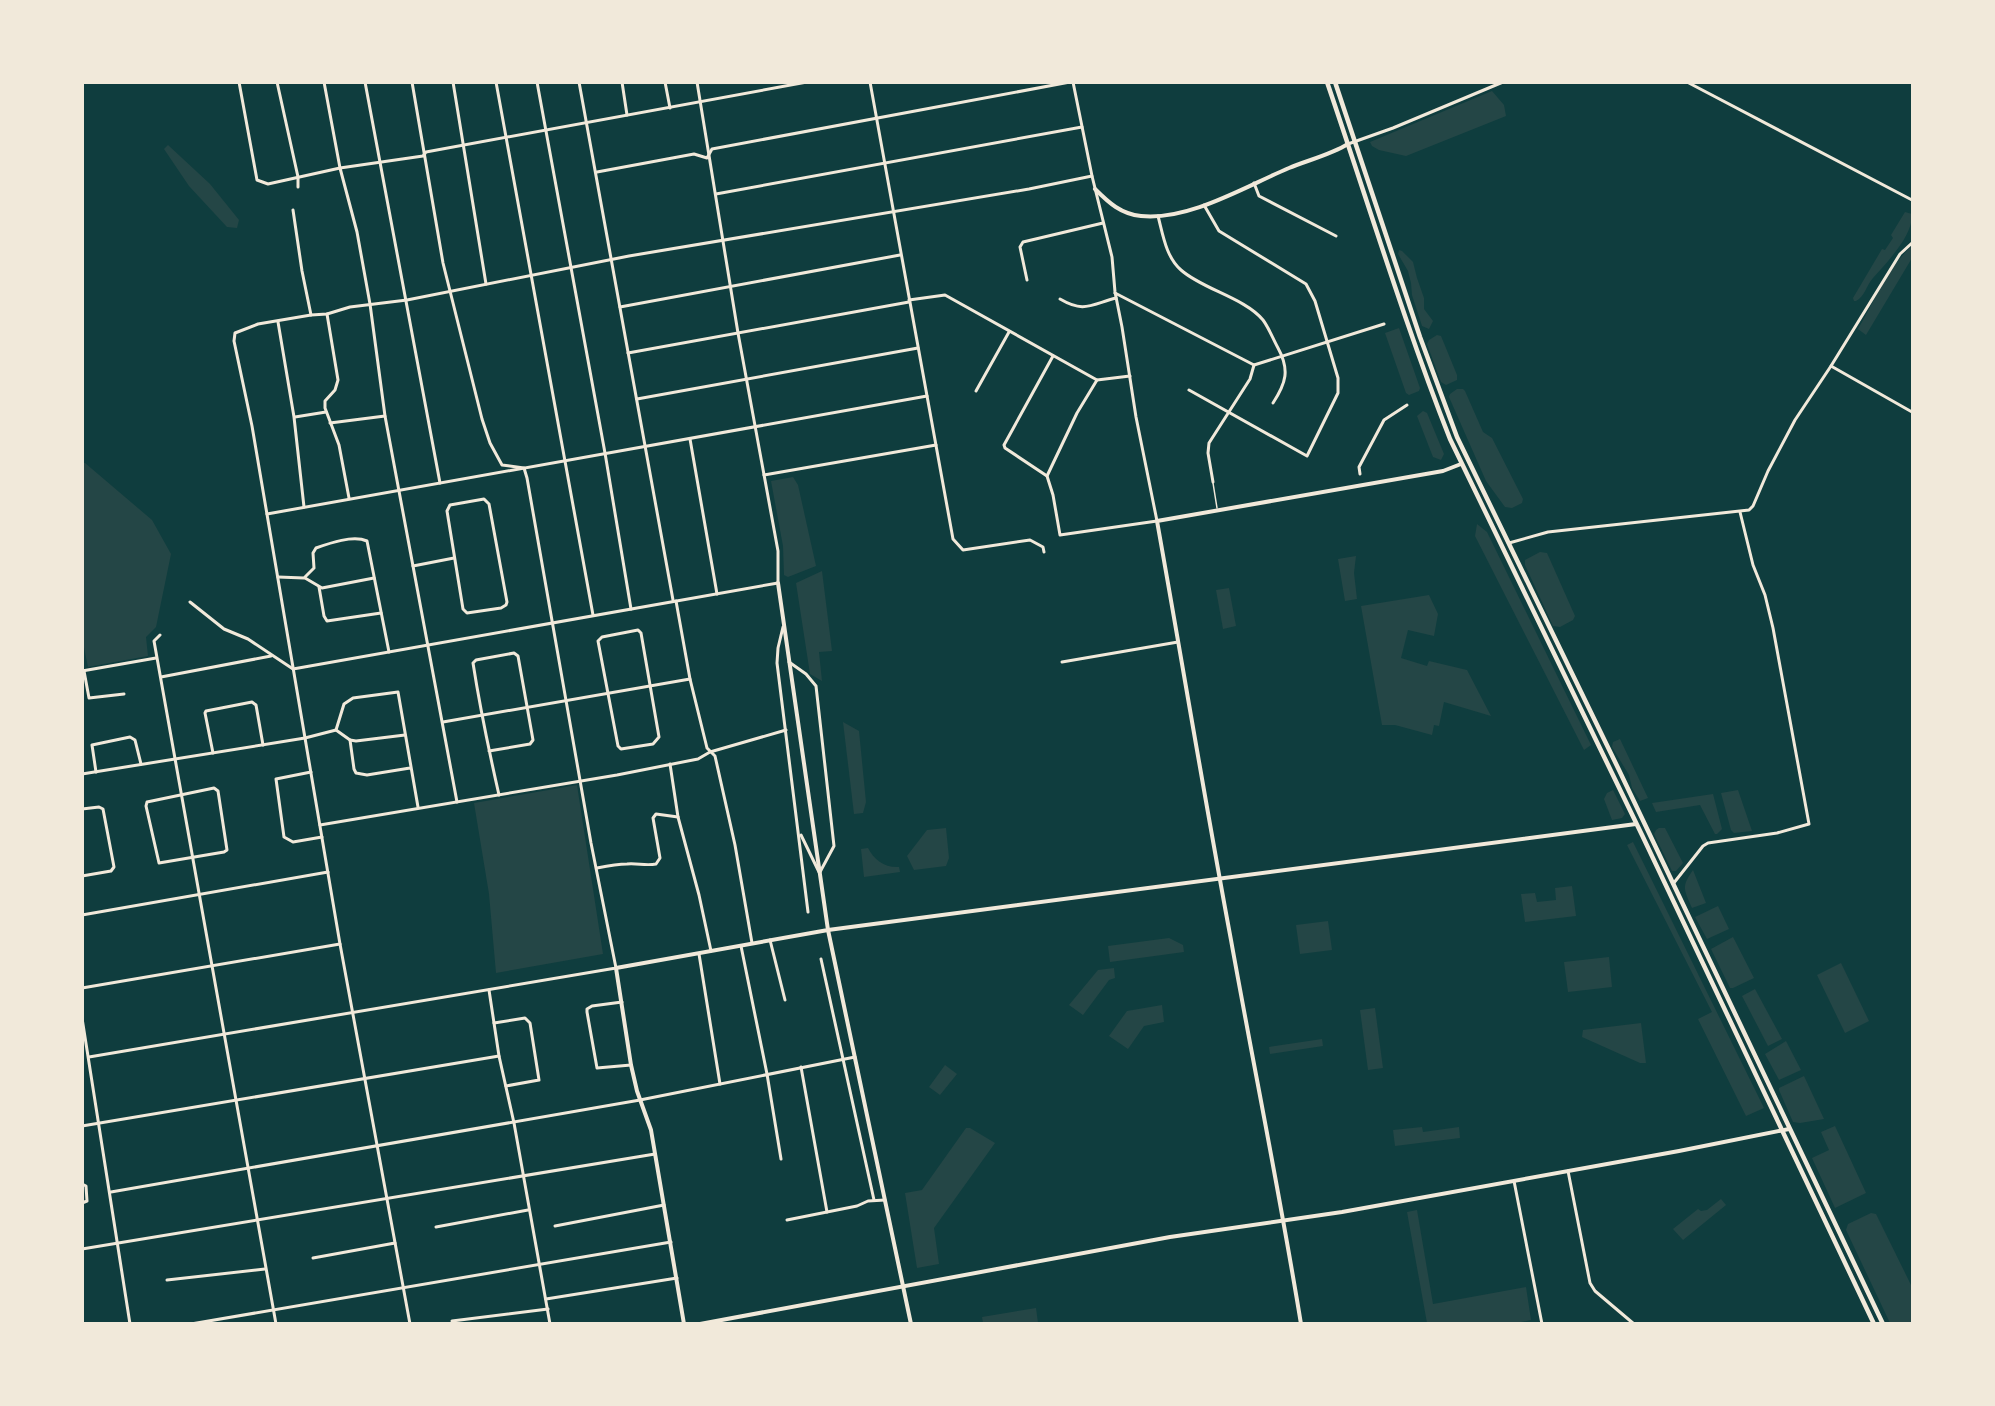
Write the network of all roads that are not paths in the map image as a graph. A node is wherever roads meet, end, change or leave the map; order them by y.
1 (239, 82) edge
2 (277, 82) edge
3 (324, 82) edge
4 (365, 82) edge
5 (412, 82) edge
6 (453, 82) edge
7 (496, 82) edge
8 (537, 82) edge
9 (579, 82) edge
10 (622, 82) edge
11 (665, 82) edge
12 (698, 82) edge
13 (807, 82) edge
14 (870, 82) edge
15 (1072, 82) edge
16 (1327, 82) edge
17 (1335, 82) edge
18 (1503, 82) edge
19 (1687, 82) edge
20 (701, 103) junction
21 (670, 108) junction
22 (627, 115) junction
23 (876, 118) junction
24 (586, 123) junction
25 (1082, 127) junction
26 (546, 131) junction
27 (506, 138) junction
28 (1355, 142) junction
29 (1348, 144) junction
30 (464, 145) junction
31 (710, 153) junction
32 (423, 156) junction
33 (381, 161) junction
34 (884, 165) junction
35 (340, 168) junction
36 (597, 172) junction
37 (1092, 176) junction
38 (298, 177) junction
39 (1254, 183) junction
40 (298, 187) dead end
41 (1095, 189) junction
42 (716, 194) junction
43 (1912, 200) edge
44 (1204, 205) junction
45 (293, 210) dead end
46 (892, 211) junction
47 (1158, 216) junction
48 (1103, 223) junction
49 (1336, 236) dead end
50 (723, 240) junction
51 (1912, 243) edge
52 (900, 255) junction
53 (612, 261) junction
54 (572, 268) junction
55 (531, 276) junction
56 (1027, 280) dead end
57 (486, 284) junction
58 (731, 286) junction
59 (450, 291) junction
60 (1115, 292) junction
61 (1116, 298) junction
62 (1060, 299) dead end
63 (407, 300) junction
64 (908, 301) junction
65 (370, 304) junction
66 (620, 307) junction
67 (327, 314) junction
68 (311, 315) junction
69 (278, 322) junction
70 (1384, 324) dead end
71 (1008, 332) junction
72 (738, 333) junction
73 (1328, 343) junction
74 (918, 348) junction
75 (628, 353) junction
76 (1282, 355) junction
77 (1053, 356) junction
78 (1254, 365) junction
79 (1831, 366) junction
80 (1130, 376) junction
81 (747, 378) junction
82 (1097, 380) junction
83 (1188, 390) dead end
84 (976, 391) dead end
85 (927, 396) junction
86 (637, 399) junction
87 (1273, 403) dead end
88 (1407, 405) dead end
89 (326, 412) junction
90 (1228, 412) junction
91 (1912, 412) edge
92 (385, 416) junction
93 (294, 417) junction
94 (330, 423) junction
95 (755, 426) junction
96 (690, 439) junction
97 (936, 445) junction
98 (644, 447) junction
99 (605, 453) junction
100 (566, 461) junction
101 (1461, 464) junction
102 (524, 468) junction
103 (1359, 474) dead end
104 (764, 475) junction
105 (1047, 476) junction
106 (1213, 482) joint
107 (440, 483) junction
108 (399, 490) junction
109 (349, 499) junction
110 (304, 507) junction
111 (1215, 511) junction
112 (1740, 512) junction
113 (267, 514) junction
114 (1157, 521) junction
115 (1509, 543) junction
116 (1044, 552) dead end
117 (454, 558) junction
118 (413, 566) junction
119 (278, 577) junction
120 (304, 578) junction
121 (374, 578) junction
122 (778, 583) junction
123 (319, 587) junction
124 (717, 594) junction
125 (675, 601) junction
126 (190, 602) dead end
127 (632, 609) junction
128 (381, 613) junction
129 (593, 615) junction
130 (553, 623) junction
131 (783, 627) junction
132 (160, 634) dead end
133 (1178, 642) junction
134 (428, 645) junction
135 (389, 652) junction
136 (272, 656) junction
137 (156, 658) junction
138 (789, 662) junction
139 (1062, 662) dead end
140 (293, 669) junction
141 (83, 671) edge
142 (161, 677) junction
143 (690, 680) junction
144 (651, 686) junction
145 (609, 693) junction
146 (124, 694) dead end
147 (567, 702) junction
148 (527, 708) junction
149 (483, 717) junction
150 (443, 722) junction
151 (336, 730) junction
152 (786, 730) junction
153 (405, 735) junction
154 (305, 738) junction
155 (350, 740) junction
156 (263, 744) junction
157 (489, 751) junction
158 (710, 752) junction
159 (213, 753) junction
160 (176, 759) junction
161 (141, 764) junction
162 (670, 764) junction
163 (410, 768) junction
164 (96, 772) junction
165 (311, 772) junction
166 (82, 774) edge
167 (582, 781) junction
168 (182, 794) junction
169 (499, 795) junction
170 (457, 802) junction
171 (418, 807) junction
172 (82, 809) edge
173 (678, 817) junction
174 (1642, 821) junction
175 (1636, 824) junction
176 (320, 825) junction
177 (799, 830) junction
178 (322, 837) junction
179 (192, 857) junction
180 (596, 868) junction
181 (328, 872) junction
182 (820, 874) junction
183 (82, 876) edge
184 (1220, 879) junction
185 (1673, 884) junction
186 (199, 894) junction
187 (808, 912) dead end
188 (82, 915) edge
189 (828, 930) junction
190 (770, 940) junction
191 (752, 943) junction
192 (340, 944) junction
193 (741, 946) junction
194 (711, 951) junction
195 (699, 954) junction
196 (821, 959) dead end
197 (212, 967) junction
198 (616, 968) junction
199 (82, 988) edge
200 (489, 990) junction
201 (785, 1000) dead end
202 (622, 1002) junction
203 (352, 1012) junction
204 (82, 1018) edge
205 (494, 1023) junction
206 (224, 1034) junction
207 (499, 1056) junction
208 (88, 1057) junction
209 (855, 1057) junction
210 (844, 1059) junction
211 (631, 1065) junction
212 (801, 1067) junction
213 (767, 1074) junction
214 (365, 1078) junction
215 (720, 1084) junction
216 (506, 1086) junction
217 (640, 1100) junction
218 (236, 1101) junction
219 (99, 1123) junction
220 (514, 1123) junction
221 (82, 1126) edge
222 (1789, 1129) junction
223 (1782, 1131) junction
224 (377, 1147) junction
225 (655, 1154) junction
226 (781, 1159) dead end
227 (249, 1167) junction
228 (1568, 1171) junction
229 (523, 1175) junction
230 (1514, 1181) junction
231 (82, 1184) edge
232 (111, 1192) junction
233 (386, 1198) junction
234 (874, 1200) junction
235 (885, 1200) junction
236 (82, 1203) edge
237 (664, 1205) junction
238 (528, 1210) junction
239 (827, 1212) junction
240 (258, 1220) junction
241 (787, 1220) dead end
242 (1284, 1220) junction
243 (436, 1227) dead end
244 (555, 1227) dead end
245 (671, 1242) junction
246 (118, 1243) junction
247 (395, 1244) junction
248 (82, 1249) edge
249 (313, 1258) dead end
250 (539, 1264) junction
251 (266, 1269) junction
252 (677, 1278) junction
253 (168, 1280) dead end
254 (903, 1286) junction
255 (403, 1288) junction
256 (546, 1299) junction
257 (274, 1309) junction
258 (548, 1309) junction
259 (452, 1321) dead end
260 (130, 1323) edge
261 (191, 1323) edge
262 (276, 1323) edge
263 (410, 1323) edge
264 (550, 1323) edge
265 (684, 1323) edge
266 (700, 1323) edge
267 (708, 1323) edge
268 (911, 1323) edge
269 (1301, 1323) edge
270 (1542, 1323) edge
271 (1634, 1323) edge
272 (1874, 1323) edge
273 (1883, 1323) edge

1 - 38 street
2 - 38 street
3 - 35 street
4 - 33 street
5 - 32 street
6 - 30 street
7 - 27 street
8 - 26 street
9 - 24 street
10 - 22 street
11 - 21 street
12 - 20 street
13 - 20 street
14 - 23 street
15 - 23 street
15 - 25 street
16 - 29 main road
17 - 28 main road
18 - 28 street
19 - 43 street
20 - 21 street
20 - 31 street
21 - 22 street
22 - 24 street
23 - 31 street
23 - 34 street
24 - 26 street
24 - 36 street
25 - 34 street
25 - 37 street
26 - 27 street
26 - 54 street
27 - 30 street
27 - 55 street
28 - 29 street
28 - 115 main road
29 - 39 street
29 - 101 main road
30 - 32 street
30 - 57 street
31 - 36 street
31 - 42 street
32 - 33 street
32 - 59 street
33 - 35 street
33 - 63 street
34 - 42 street
34 - 46 street
35 - 38 street
35 - 65 street
36 - 53 street
37 - 41 street
37 - 46 street
38 - 40 street
39 - 44 street
39 - 49 street
41 - 47 street
41 - 48 street
42 - 50 street
44 - 47 street
44 - 73 street
45 - 68 street
46 - 50 street
46 - 52 street
47 - 76 street
48 - 56 street
48 - 60 street
50 - 53 street
50 - 58 street
51 - 79 street
52 - 58 street
52 - 64 street
53 - 54 street
53 - 66 street
54 - 55 street
54 - 99 street
55 - 57 street
55 - 100 street
57 - 59 street
58 - 66 street
58 - 72 street
59 - 63 street
59 - 102 street
60 - 61 street
60 - 78 street
61 - 62 street
61 - 80 street
63 - 65 street
63 - 107 street
64 - 71 street
64 - 72 street
64 - 74 street
65 - 67 street
65 - 92 street
66 - 75 street
67 - 68 street
67 - 89 street
68 - 69 street
69 - 93 street
69 - 113 street
70 - 73 street
71 - 77 street
71 - 84 street
72 - 75 street
72 - 81 street
73 - 76 street
73 - 90 street
74 - 81 street
74 - 85 street
75 - 86 street
76 - 78 street
76 - 87 street
77 - 82 street
77 - 105 street
78 - 90 street
79 - 91 street
79 - 112 street
80 - 82 street
80 - 114 street
81 - 86 street
81 - 95 street
82 - 105 street
83 - 90 street
85 - 95 street
85 - 97 street
86 - 98 street
88 - 103 street
89 - 93 street
89 - 94 street
90 - 106 street
92 - 94 street
92 - 108 street
93 - 110 street
94 - 109 street
95 - 96 street
95 - 104 street
96 - 98 street
96 - 124 street
97 - 104 street
97 - 116 street
98 - 99 street
98 - 125 street
99 - 100 street
99 - 127 street
100 - 102 street
100 - 129 street
101 - 111 street
101 - 175 main road
102 - 107 street
102 - 130 street
104 - 122 street
105 - 114 street
106 - 111 lane
107 - 108 street
108 - 109 street
108 - 118 street
109 - 110 street
110 - 113 street
111 - 114 street
112 - 115 street
112 - 185 street
113 - 119 street
114 - 133 street
115 - 174 main road
117 - 117 street
117 - 118 street
118 - 134 street
119 - 120 street
119 - 140 street
120 - 121 street
120 - 123 street
121 - 123 street
121 - 128 street
122 - 124 street
122 - 131 street
123 - 128 street
124 - 125 street
125 - 127 street
125 - 143 street
126 - 136 street
127 - 129 street
128 - 135 street
129 - 130 street
130 - 134 street
130 - 147 street
131 - 138 street
131 - 152 street
132 - 137 street
133 - 139 street
133 - 184 street
134 - 135 street
134 - 150 street
135 - 140 street
136 - 140 street
136 - 142 street
137 - 141 street
137 - 142 street
138 - 182 street
138 - 182 street
140 - 154 street
141 - 146 street
142 - 160 street
143 - 144 street
143 - 158 street
144 - 145 street
144 - 145 street
144 - 145 street
145 - 147 street
147 - 148 street
147 - 167 street
148 - 149 street
148 - 149 street
148 - 157 street
149 - 150 street
149 - 157 street
150 - 170 street
151 - 153 street
151 - 154 street
151 - 155 street
152 - 158 street
152 - 177 street
153 - 155 street
153 - 163 street
154 - 156 street
154 - 165 street
155 - 163 street
156 - 159 street
156 - 159 street
157 - 169 street
158 - 162 street
158 - 191 street
159 - 160 street
160 - 161 street
160 - 168 street
161 - 164 street
161 - 164 street
162 - 167 street
162 - 173 street
163 - 171 street
164 - 166 street
165 - 176 street
165 - 178 street
167 - 169 street
167 - 180 street
168 - 179 street
168 - 179 street
168 - 179 street
169 - 170 street
170 - 171 street
171 - 176 street
172 - 183 street
173 - 180 street
173 - 194 street
174 - 175 main road
174 - 185 main road
175 - 184 street
175 - 223 main road
176 - 178 street
177 - 182 street
177 - 187 street
178 - 181 street
179 - 186 street
180 - 198 street
181 - 186 street
181 - 192 street
182 - 189 street
184 - 189 street
184 - 242 street
185 - 222 main road
186 - 188 street
186 - 197 street
189 - 190 street
189 - 209 street
190 - 191 street
190 - 201 street
191 - 193 street
192 - 197 street
192 - 203 street
193 - 194 street
193 - 213 street
194 - 195 street
195 - 198 street
195 - 215 street
196 - 210 street
197 - 199 street
197 - 206 street
198 - 200 street
198 - 202 street
200 - 203 street
200 - 205 street
202 - 211 street
202 - 211 street
203 - 206 street
203 - 214 street
204 - 208 street
205 - 207 street
205 - 216 street
206 - 208 street
206 - 218 street
207 - 214 street
207 - 216 street
208 - 219 street
209 - 210 street
209 - 235 street
210 - 212 street
210 - 234 street
211 - 217 street
212 - 213 street
212 - 239 street
213 - 215 street
213 - 226 street
214 - 218 street
214 - 224 street
215 - 217 street
216 - 220 street
217 - 220 street
217 - 225 street
218 - 219 street
218 - 227 street
219 - 221 street
219 - 232 street
220 - 224 street
220 - 229 street
222 - 223 street
222 - 273 main road
223 - 228 street
223 - 272 main road
224 - 227 street
224 - 233 street
225 - 229 street
225 - 237 street
227 - 232 street
227 - 240 street
228 - 230 street
228 - 271 street
229 - 233 street
229 - 238 street
230 - 242 street
230 - 270 street
231 - 236 street
232 - 246 street
233 - 240 street
233 - 247 street
234 - 235 street
234 - 239 street
235 - 254 street
237 - 244 street
237 - 245 street
238 - 243 street
238 - 250 street
239 - 241 street
240 - 246 street
240 - 251 street
242 - 254 street
242 - 269 street
245 - 250 street
245 - 252 street
246 - 248 street
246 - 260 street
247 - 249 street
247 - 255 street
250 - 255 street
250 - 256 street
251 - 253 street
251 - 257 street
252 - 256 street
252 - 265 street
254 - 267 street
254 - 268 street
255 - 257 street
255 - 263 street
256 - 258 street
257 - 261 street
257 - 262 street
258 - 259 street
258 - 264 street
266 - 267 street

